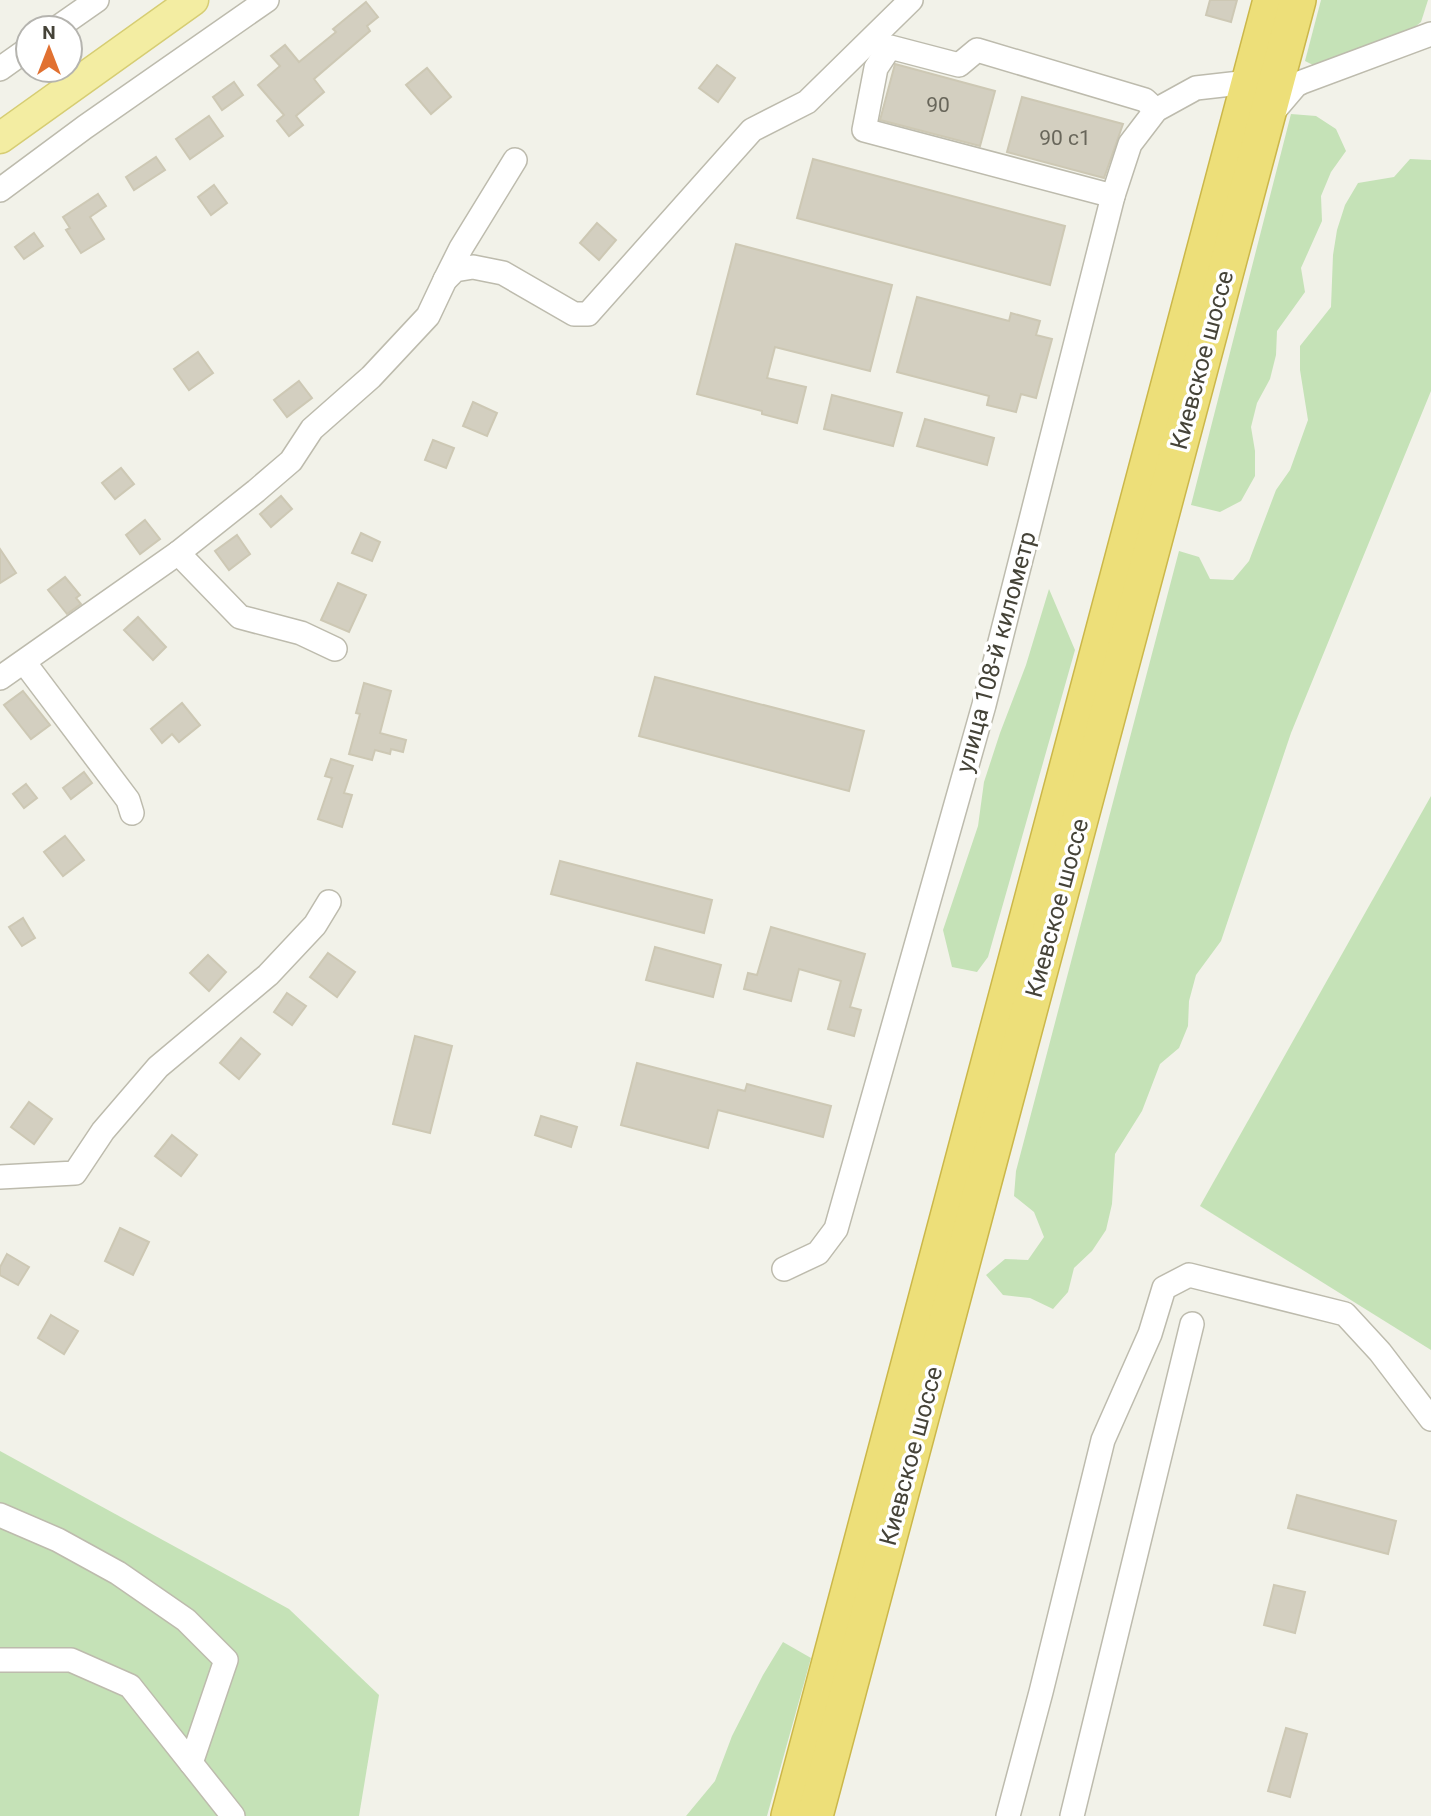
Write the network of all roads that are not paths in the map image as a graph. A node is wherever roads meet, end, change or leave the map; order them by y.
1 (97, 0) edge
2 (193, 0) edge
3 (267, 0) edge
4 (911, 0) edge
5 (1271, 0) edge
6 (1298, 0) edge
7 (77, 14) edge
8 (1431, 34) edge
9 (1249, 82) junction
10 (1156, 110) junction
11 (1264, 127) junction
12 (0, 138) edge
13 (516, 160) dead end
14 (0, 190) edge
15 (1113, 196) junction
16 (445, 280) junction
17 (178, 553) junction
18 (335, 649) dead end
19 (24, 662) junction
20 (0, 678) edge
21 (132, 813) dead end
22 (329, 902) dead end
23 (0, 1177) edge
24 (784, 1269) dead end
25 (1192, 1324) dead end
26 (1431, 1419) edge
27 (0, 1515) edge
28 (862, 1591) junction
29 (846, 1650) junction
30 (0, 1660) edge
31 (191, 1763) junction
32 (233, 1816) edge
33 (789, 1816) edge
34 (816, 1816) edge
35 (1008, 1816) edge
36 (1072, 1816) edge

1 - 7 street
2 - 12 main road
3 - 14 street
4 - 16 street
5 - 9 highway, Киевское шоссе
6 - 11 highway, Киевское шоссе
8 - 11 street
9 - 10 street, улица 108-й километр
9 - 28 highway, Киевское шоссе
10 - 15 street, улица 108-й километр
10 - 15 street
11 - 28 highway, Киевское шоссе
13 - 16 street
15 - 24 street, улица 108-й километр
16 - 17 street
17 - 18 street
17 - 19 street
19 - 20 street
19 - 21 street
22 - 23 street
25 - 36 street
26 - 35 street
27 - 31 street
28 - 29 highway, Киевское шоссе
29 - 33 highway, Киевское шоссе
29 - 34 highway, Киевское шоссе
30 - 31 street
31 - 32 street

